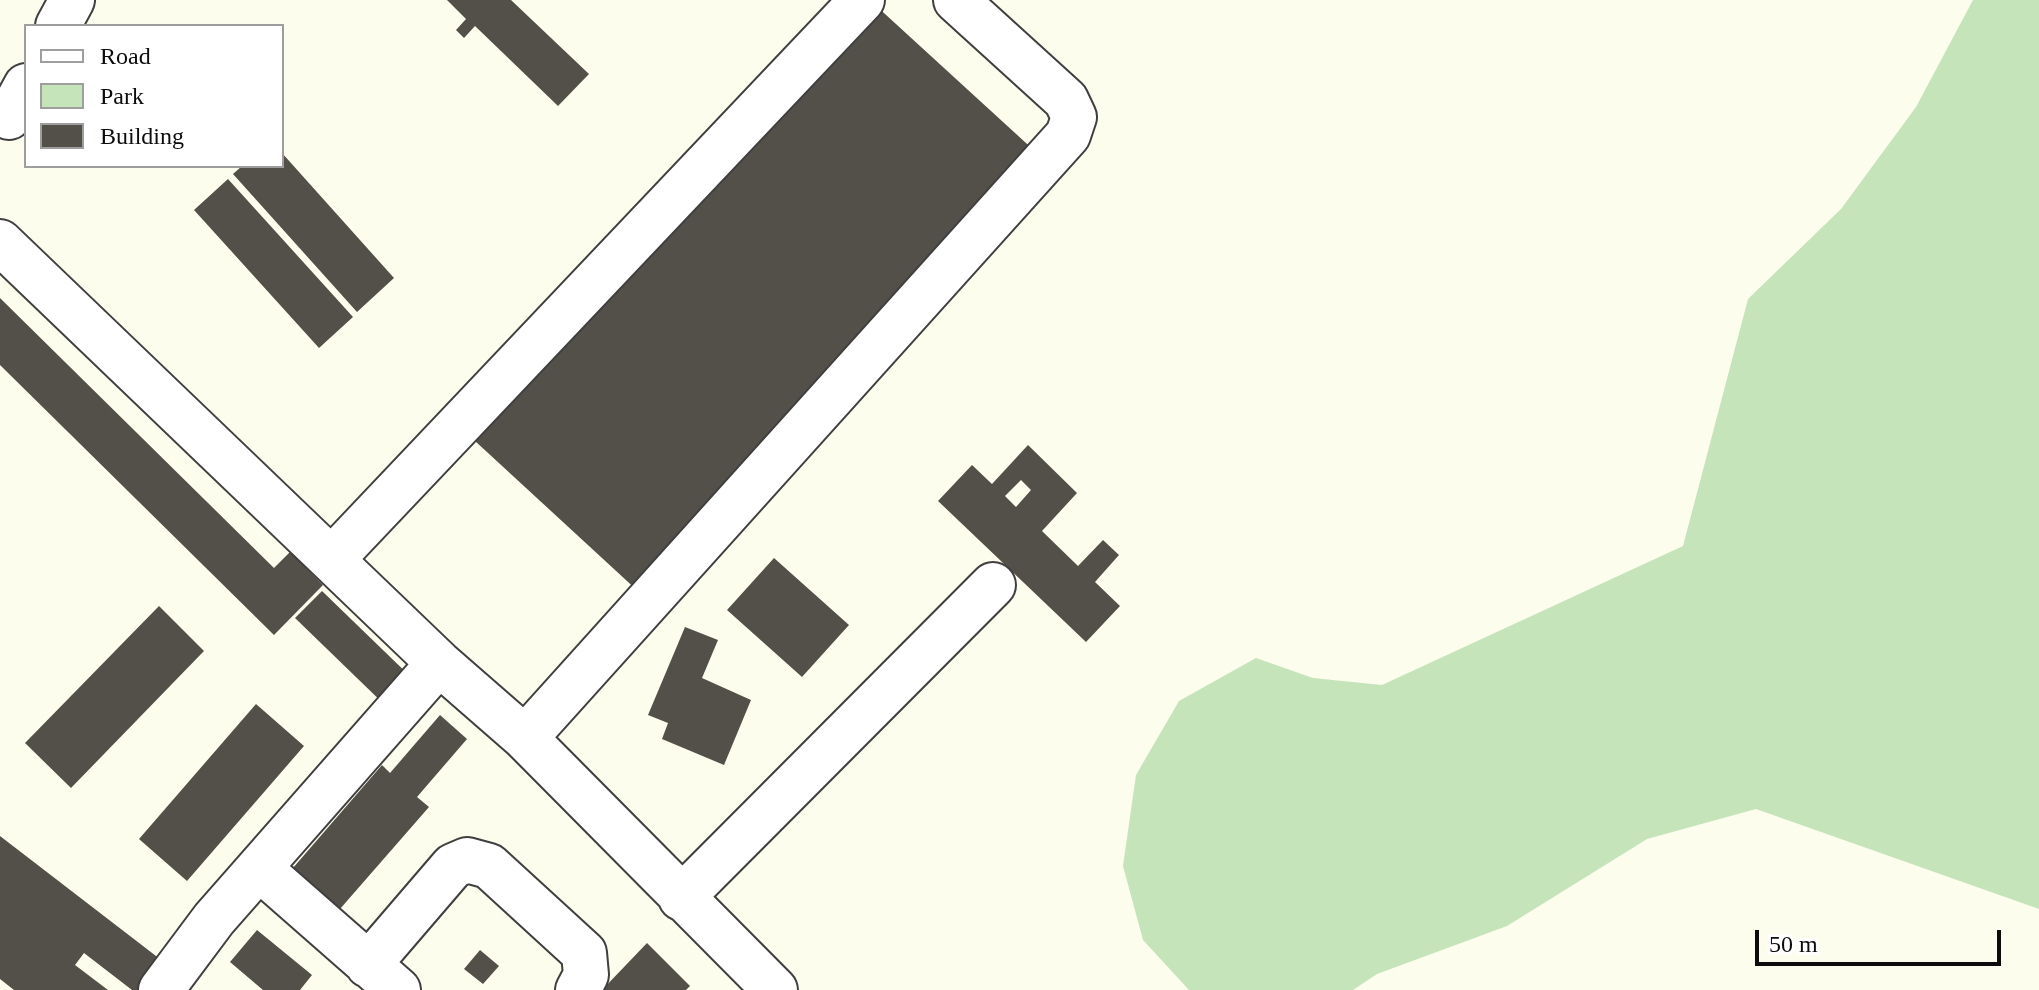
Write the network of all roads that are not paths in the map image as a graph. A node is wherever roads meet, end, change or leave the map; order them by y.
1 (72, 0) edge
2 (862, 0) edge
3 (956, 0) edge
4 (59, 24) edge
5 (0, 242) edge
6 (332, 559) junction
7 (993, 585) dead end
8 (439, 663) junction
9 (525, 738) junction
10 (260, 869) junction
11 (681, 898) junction
12 (383, 977) edge
13 (161, 990) edge
14 (578, 990) edge
15 (775, 990) edge

1 - 4 street
2 - 6 street
3 - 9 street
5 - 6 street
6 - 8 street
7 - 11 street
8 - 9 street
8 - 10 street
9 - 11 street
10 - 12 street
10 - 13 street
11 - 15 street
12 - 14 street

